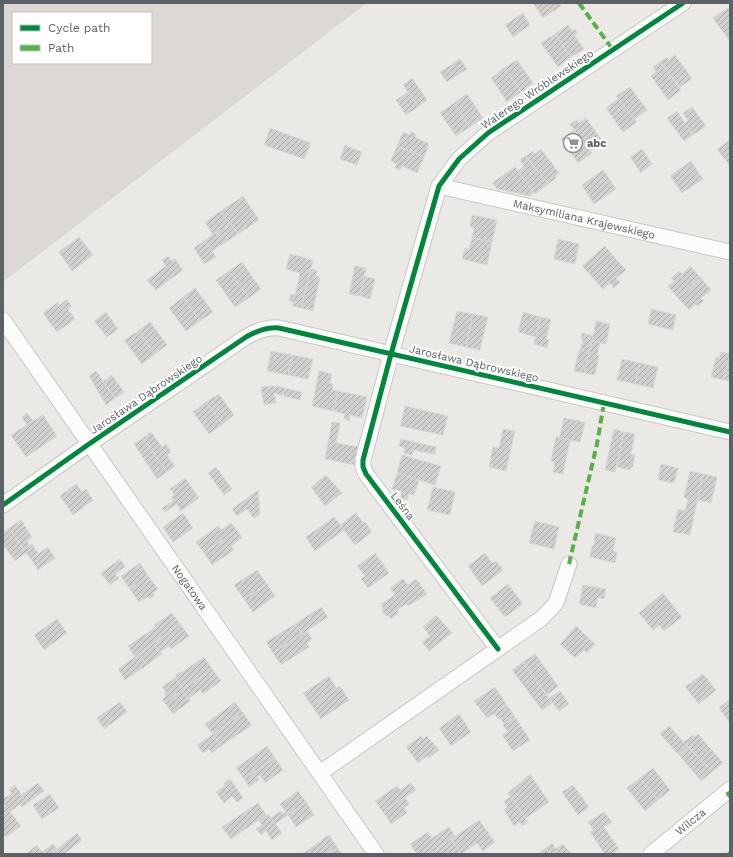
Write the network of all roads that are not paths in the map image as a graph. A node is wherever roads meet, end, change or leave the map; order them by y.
1 (683, 3) edge
2 (439, 186) junction
3 (730, 252) edge
4 (3, 320) edge
5 (391, 354) junction
6 (730, 432) edge
7 (90, 444) junction
8 (3, 505) edge
9 (569, 564) dead end
10 (498, 649) junction
11 (320, 773) junction
12 (730, 789) edge
13 (376, 854) edge
14 (651, 854) edge

1 - 2 street, Walerego Wróblewskiego
2 - 3 street, Maksymiliana Krajewskiego
2 - 5 street, Walerego Wróblewskiego
4 - 7 street, Nogatowa
5 - 6 street, Jarosława Dąbrowskiego
5 - 7 street, Jarosława Dąbrowskiego
5 - 10 street, Leśna
7 - 8 street, Jarosława Dąbrowskiego
7 - 11 street, Nogatowa
9 - 10 street
10 - 11 street
11 - 13 street, Nogatowa
12 - 14 street, Wilcza

